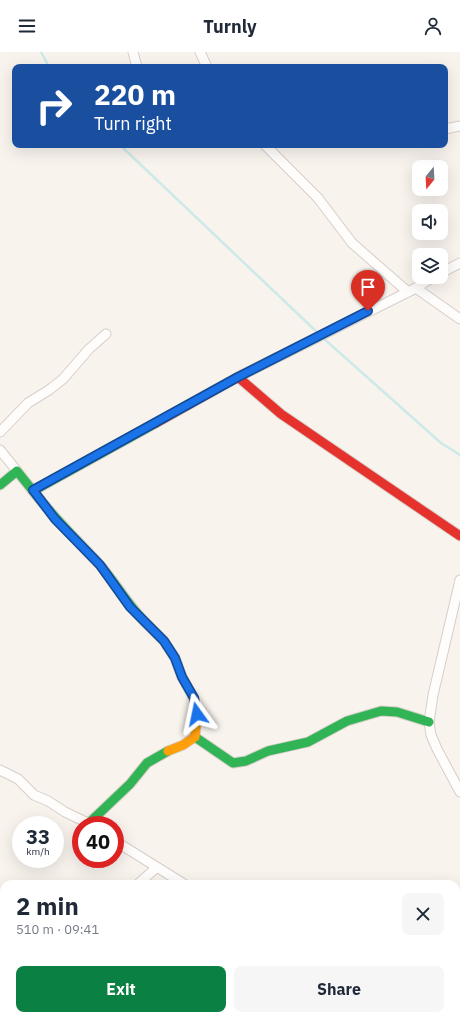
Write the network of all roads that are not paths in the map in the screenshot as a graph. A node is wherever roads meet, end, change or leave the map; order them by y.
1 (133, 52) edge
2 (200, 52) edge
3 (136, 64) edge
4 (206, 64) edge
5 (460, 126) edge
6 (448, 128) edge
7 (268, 148) edge
8 (460, 263) edge
9 (448, 269) edge
10 (422, 284) edge
11 (412, 290) junction
12 (460, 319) edge
13 (106, 334) dead end
14 (238, 377) junction
15 (0, 432) edge
16 (0, 450) edge
17 (17, 471) junction
18 (0, 485) edge
19 (33, 490) junction
20 (460, 536) edge
21 (460, 580) edge
22 (429, 722) junction
23 (195, 737) junction
24 (0, 770) edge
25 (460, 792) edge
26 (73, 816) edge
27 (98, 816) edge
28 (124, 848) edge
29 (156, 868) junction
30 (142, 880) edge
31 (177, 880) edge

1 - 3 street
2 - 4 street
5 - 6 street
7 - 11 street
8 - 9 street
10 - 11 street
11 - 12 street
11 - 14 street
13 - 15 street
14 - 19 street
14 - 20 street
16 - 17 street
17 - 18 street
17 - 19 street
19 - 23 street
21 - 22 street
22 - 23 street
22 - 25 street
23 - 27 street
24 - 26 street
28 - 29 street
29 - 30 street
29 - 31 street

